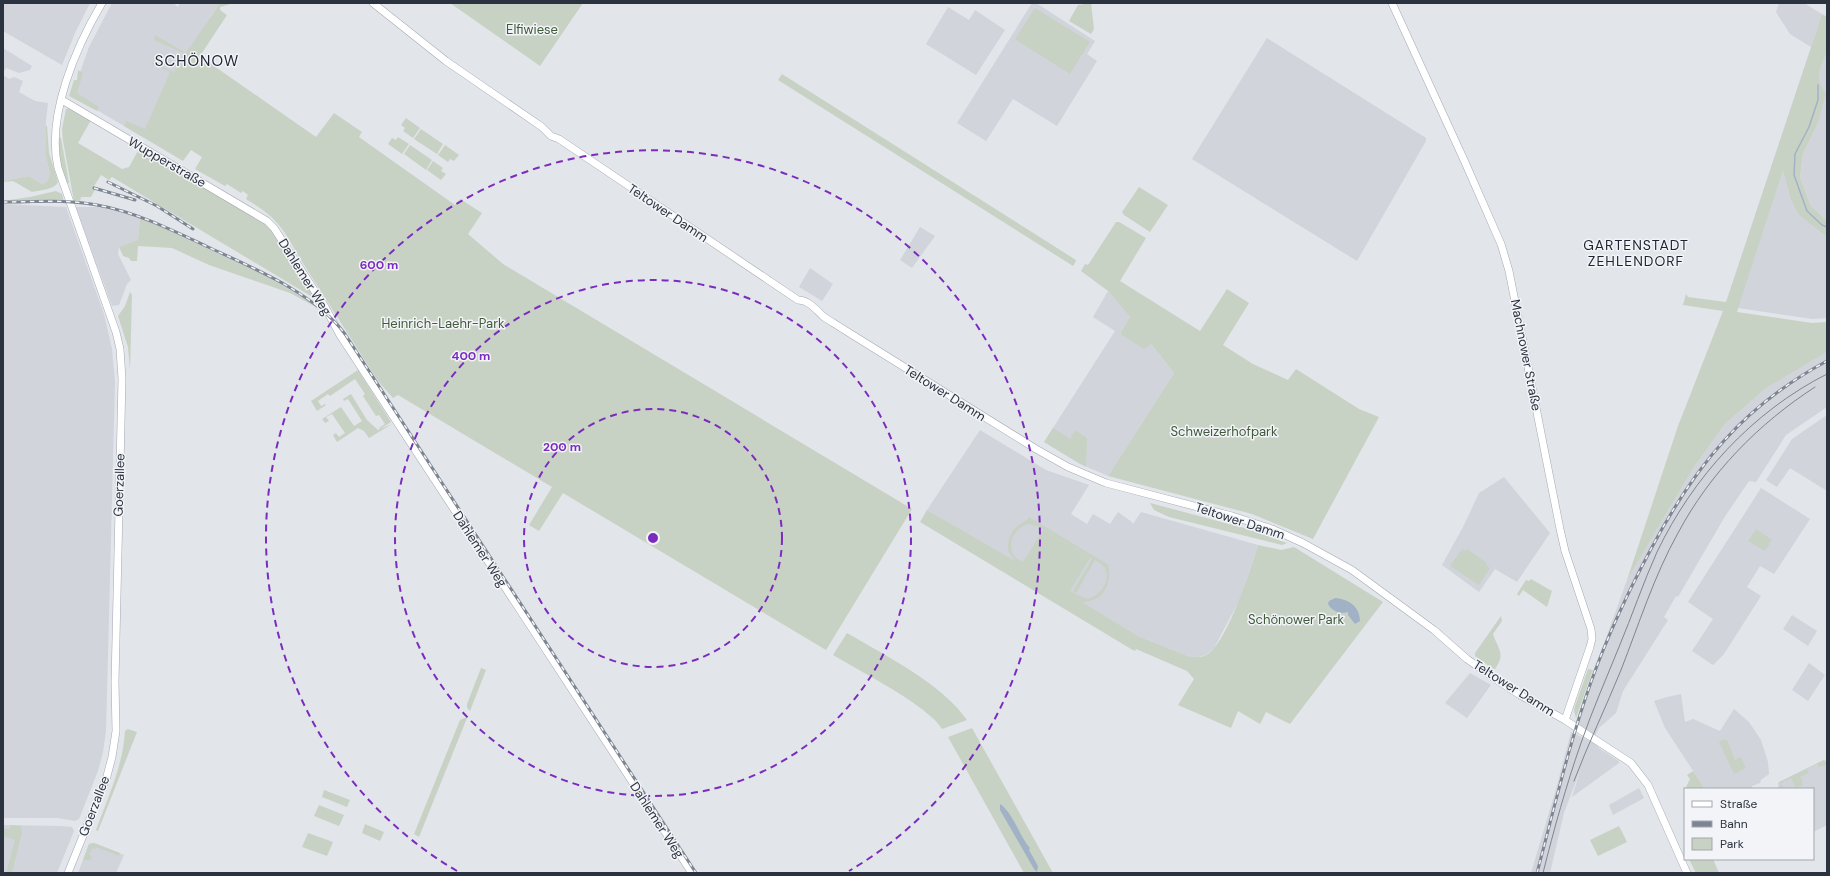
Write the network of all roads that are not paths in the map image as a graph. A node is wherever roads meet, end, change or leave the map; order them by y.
1 (102, 3) edge
2 (373, 3) edge
3 (1392, 3) edge
4 (62, 100) junction
5 (271, 224) joint
6 (1565, 720) junction
7 (68, 873) edge
8 (692, 873) edge
9 (1687, 873) edge

1 - 4 main road, Goerzallee
2 - 6 main road, Teltower Damm
3 - 6 main road, Machnower Straße
4 - 5 main road, Wupperstraße
4 - 7 main road, Goerzallee
5 - 8 main road, Dahlemer Weg
6 - 9 main road, Teltower Damm

